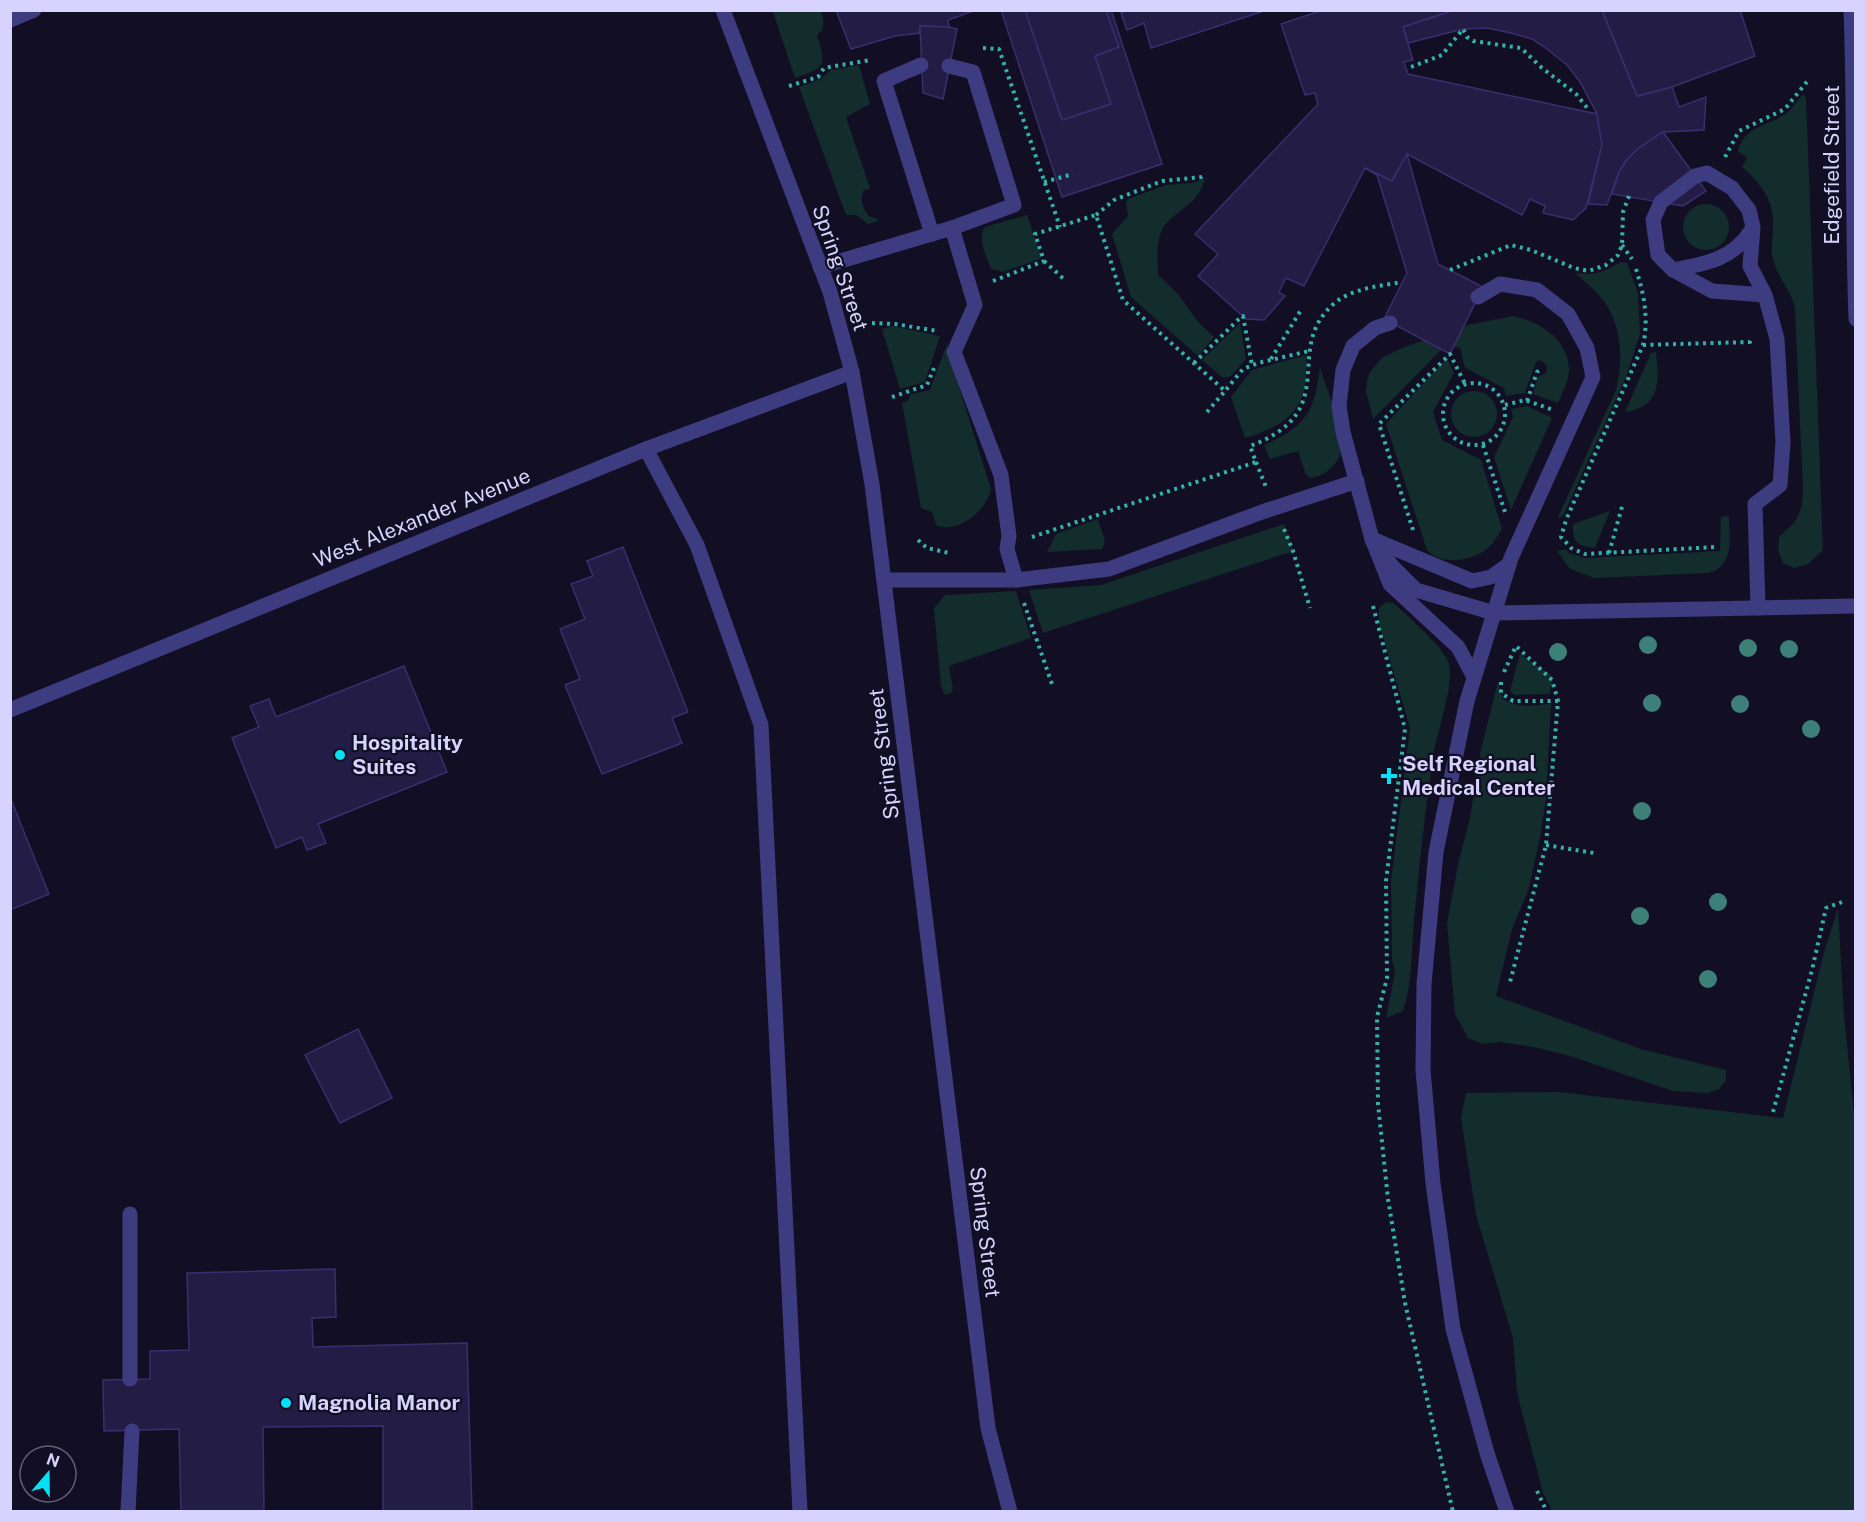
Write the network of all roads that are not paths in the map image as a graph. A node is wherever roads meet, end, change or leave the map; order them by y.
1 (34, 10) edge
2 (723, 10) edge
3 (1851, 10) edge
4 (10, 20) edge
5 (921, 65) dead end
6 (949, 66) dead end
7 (1855, 118) edge
8 (1753, 227) junction
9 (952, 228) junction
10 (932, 234) junction
11 (820, 267) junction
12 (1673, 270) junction
13 (1757, 295) junction
14 (1478, 297) dead end
15 (1856, 319) edge
16 (1390, 323) dead end
17 (852, 372) junction
18 (646, 449) junction
19 (1357, 481) junction
20 (1372, 539) junction
21 (1385, 562) junction
22 (1509, 564) junction
23 (884, 580) junction
24 (1016, 580) junction
25 (1856, 606) edge
26 (1758, 608) junction
27 (1494, 613) junction
28 (1474, 677) junction
29 (10, 710) edge
30 (130, 1214) dead end
31 (130, 1379) dead end
32 (132, 1431) dead end
33 (128, 1512) edge
34 (800, 1512) edge
35 (1010, 1512) edge
36 (1507, 1512) edge

1 - 4 street
2 - 11 street, Spring Street
3 - 7 street, Edgefield Street
5 - 10 street
6 - 9 street
7 - 15 street, Edgefield Street
8 - 12 street
8 - 12 street
8 - 13 street
9 - 10 street
9 - 24 street
10 - 11 street
11 - 17 street, Spring Street
12 - 13 street
13 - 26 street
14 - 22 street
16 - 19 street
17 - 18 street, West Alexander Avenue
17 - 23 street, Spring Street
18 - 29 street, West Alexander Avenue
18 - 34 street
19 - 20 street
19 - 24 street
20 - 21 street
20 - 22 street
21 - 27 street
21 - 28 street
22 - 27 street
23 - 24 street
23 - 35 street, Spring Street
25 - 26 street
26 - 27 street
27 - 28 street
28 - 36 street
30 - 31 street
32 - 33 street

